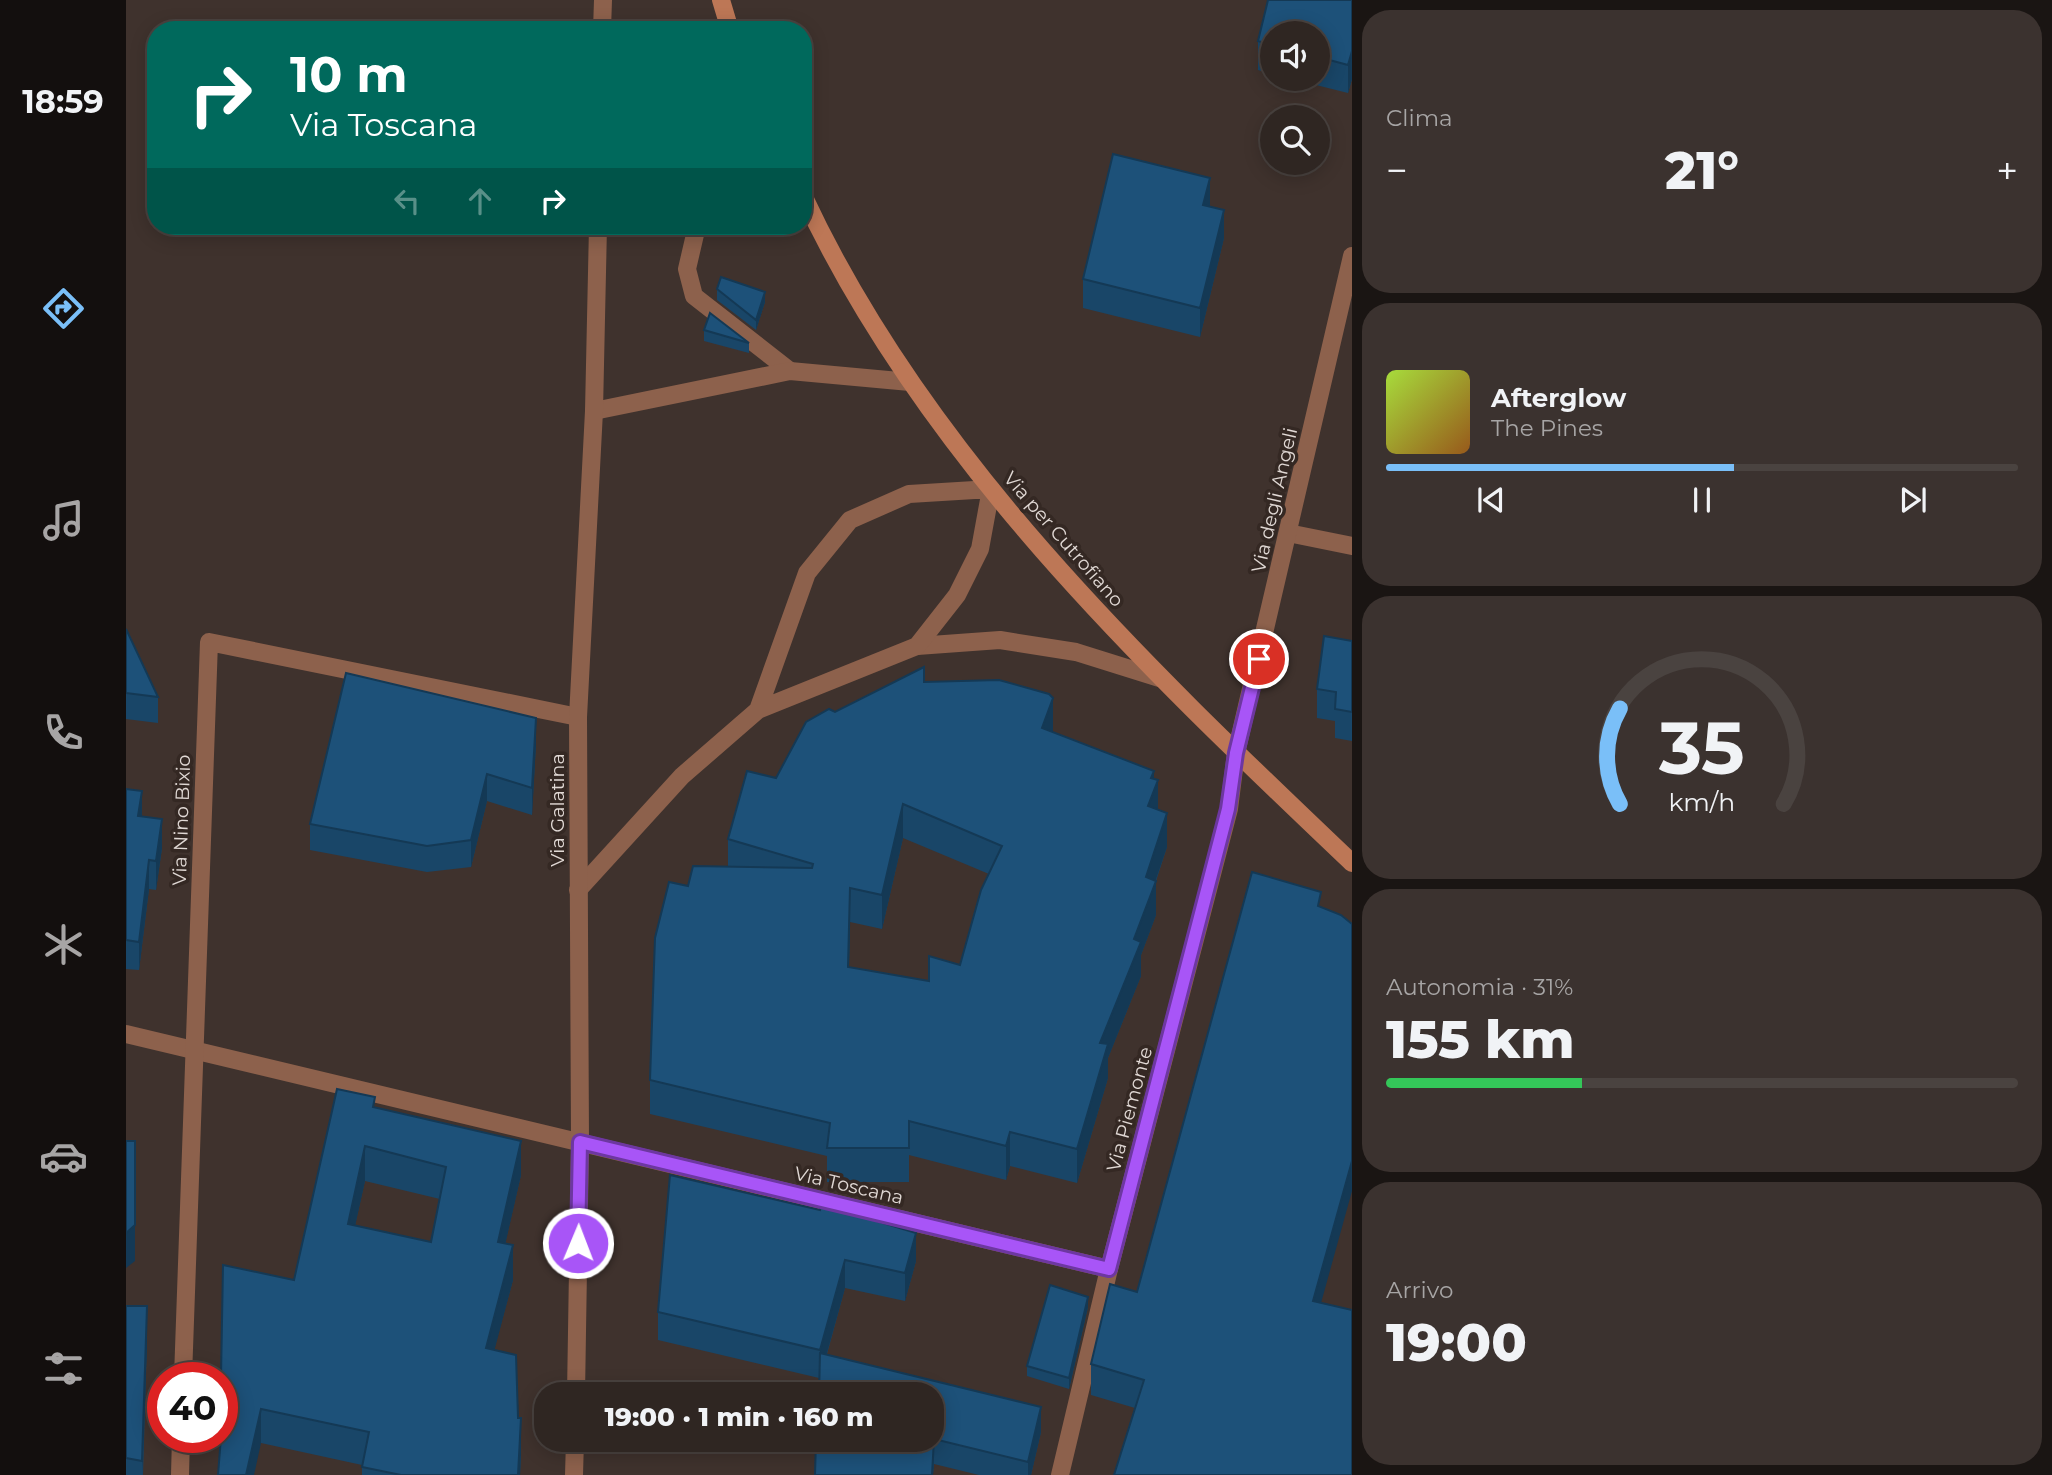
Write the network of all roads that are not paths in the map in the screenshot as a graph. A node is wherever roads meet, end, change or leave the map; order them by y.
1 (603, 0) edge
2 (721, 0) edge
3 (602, 21) edge
4 (727, 21) edge
5 (812, 214) edge
6 (598, 235) edge
7 (695, 235) edge
8 (1352, 256) edge
9 (790, 371) junction
10 (910, 382) junction
11 (594, 411) junction
12 (991, 489) junction
13 (1288, 533) junction
14 (1352, 546) edge
15 (917, 646) junction
16 (1160, 678) junction
17 (758, 710) junction
18 (578, 717) junction
19 (1236, 753) junction
20 (1352, 863) edge
21 (578, 890) junction
22 (126, 1034) edge
23 (193, 1052) junction
24 (580, 1142) junction
25 (1109, 1269) junction
26 (183, 1362) edge
27 (576, 1382) edge
28 (575, 1452) edge
29 (181, 1453) edge
30 (180, 1475) edge
31 (574, 1475) edge
32 (1060, 1475) edge

1 - 3 street
2 - 4 main road
5 - 10 main road, Via per Cutrofiano
6 - 11 street, Via Galatina
7 - 9 street
8 - 13 street, Via degli Angeli
9 - 10 street
9 - 11 street
10 - 12 main road, Via per Cutrofiano
11 - 18 street, Via Galatina
12 - 15 street
12 - 16 main road, Via per Cutrofiano
12 - 17 street
13 - 14 street
13 - 19 street, Via degli Angeli
15 - 16 street
15 - 17 street
16 - 19 main road, Via per Cutrofiano
17 - 21 street
18 - 21 street, Via Galatina
18 - 23 street, Via Nino Bixio
19 - 20 main road, Via per Cutrofiano
19 - 25 street, Via Piemonte
21 - 24 street, Via Galatina
22 - 23 street, Via Toscana
23 - 24 street, Via Toscana
23 - 26 street, Via Nino Bixio
24 - 25 street, Via Toscana
24 - 27 street, Via Galatina
25 - 32 street, Via Piemonte
28 - 31 street
29 - 30 street

